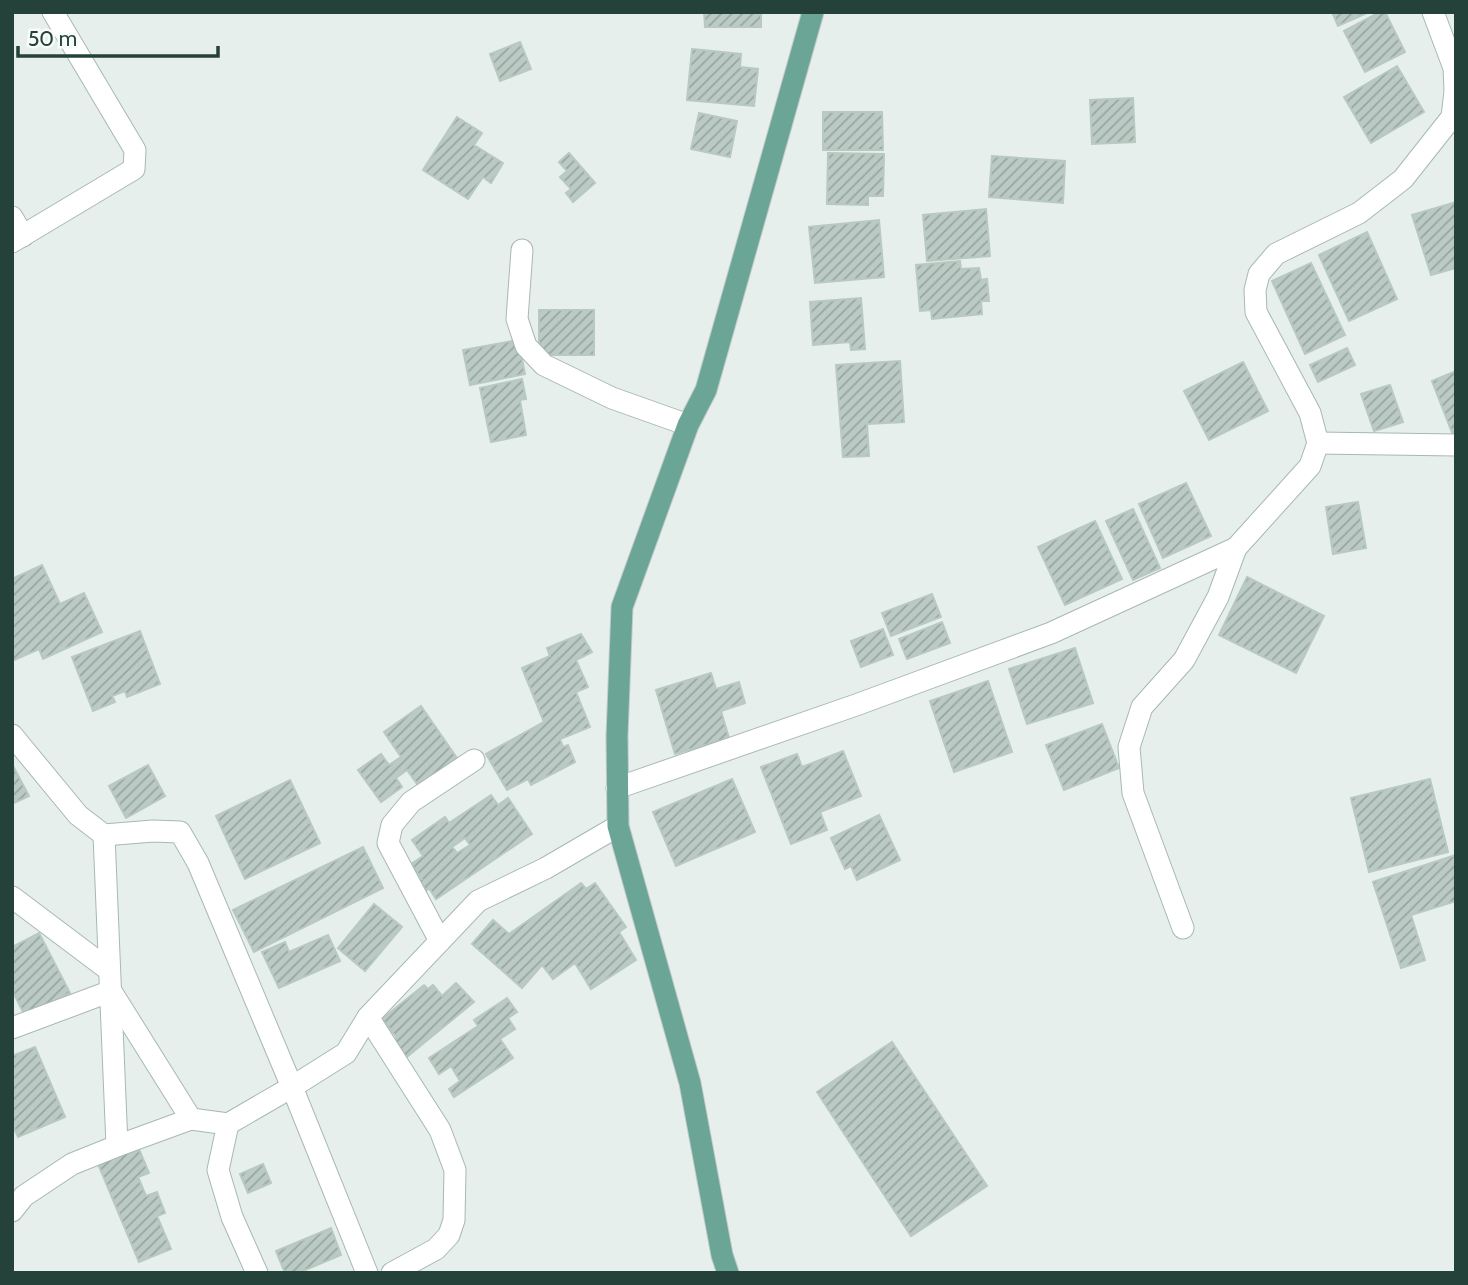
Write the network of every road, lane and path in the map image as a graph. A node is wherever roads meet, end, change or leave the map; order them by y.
1 (53, 12) edge
2 (813, 12) edge
3 (1433, 12) edge
4 (12, 217) edge
5 (18, 239) edge
6 (522, 250) dead end
7 (688, 425) junction
8 (1318, 443) junction
9 (1456, 444) edge
10 (1236, 548) junction
11 (12, 735) edge
12 (474, 760) dead end
13 (617, 788) junction
14 (618, 826) junction
15 (104, 835) junction
16 (12, 897) edge
17 (1183, 928) dead end
18 (440, 941) junction
19 (110, 981) junction
20 (368, 1017) junction
21 (12, 1028) edge
22 (292, 1087) junction
23 (191, 1119) junction
24 (228, 1124) junction
25 (117, 1146) junction
26 (12, 1211) edge
27 (257, 1273) edge
28 (367, 1273) edge
29 (392, 1273) edge
30 (728, 1273) edge

1 - 5 street
2 - 7 main road
3 - 8 street
4 - 5 street
6 - 7 street
7 - 13 main road
8 - 9 street
8 - 10 street
10 - 13 street
10 - 17 street
11 - 15 street
12 - 18 street
13 - 14 main road
14 - 18 street
14 - 30 main road
15 - 19 street
15 - 22 street
16 - 19 street
18 - 20 street
19 - 21 street
19 - 23 street
19 - 25 street
20 - 22 street
20 - 29 street
22 - 24 street
22 - 28 street
23 - 24 street
23 - 25 street
24 - 27 street
25 - 26 street

